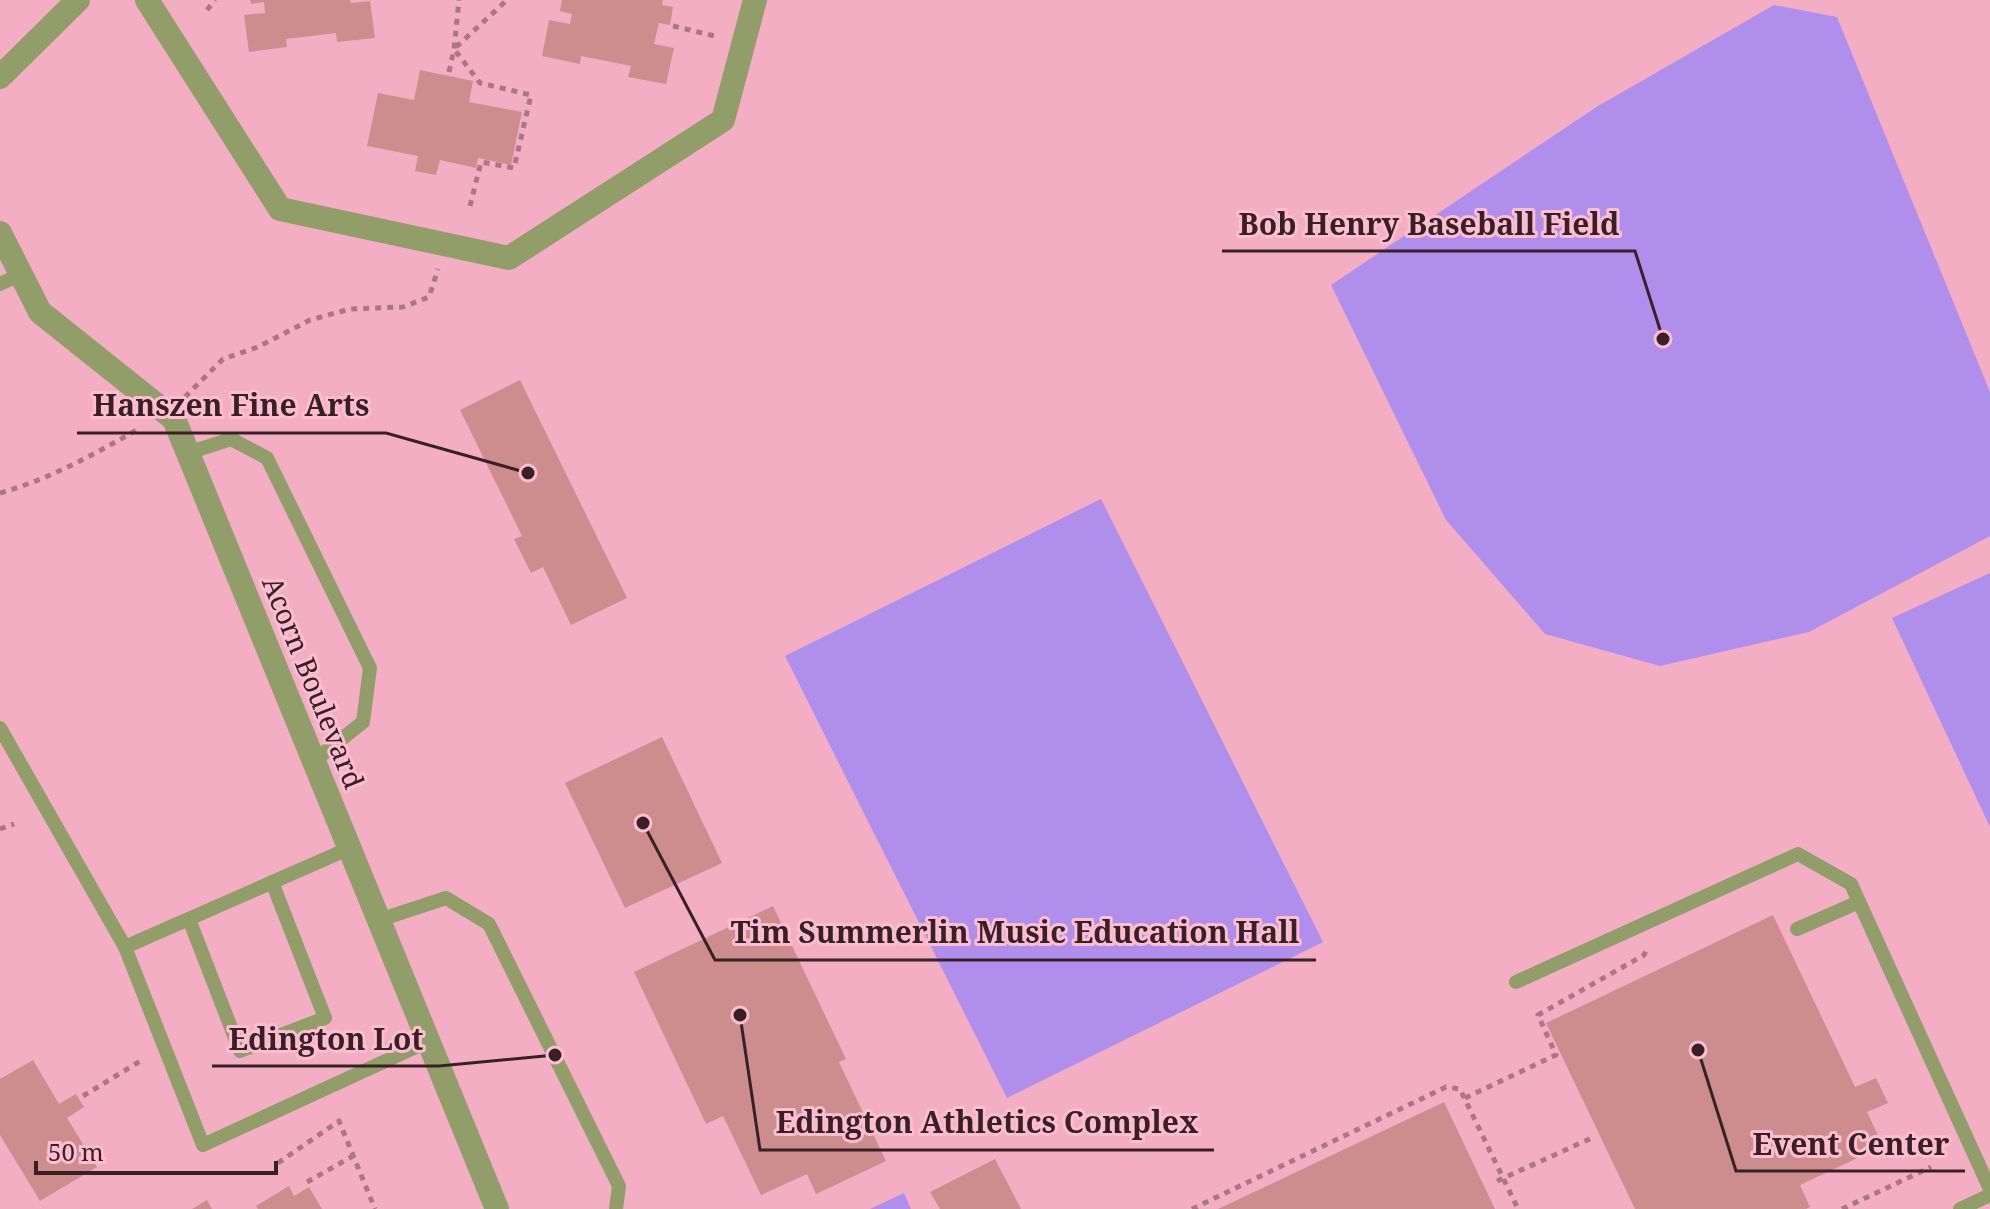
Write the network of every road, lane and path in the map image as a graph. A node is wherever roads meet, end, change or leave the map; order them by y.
1 (78, 0) edge
2 (147, 0) edge
3 (215, 0) edge
4 (459, 0) edge
5 (507, 0) edge
6 (755, 0) edge
7 (207, 10) dead end
8 (673, 26) dead end
9 (743, 42) junction
10 (454, 49) junction
11 (449, 72) dead end
12 (0, 77) edge
13 (470, 206) dead end
14 (0, 233) edge
15 (438, 269) dead end
16 (10, 279) edge
17 (185, 398) dead end
18 (149, 424) dead end
19 (188, 453) junction
20 (0, 493) edge
21 (0, 728) edge
22 (314, 761) junction
23 (14, 824) dead end
24 (0, 829) edge
25 (350, 848) junction
26 (272, 882) junction
27 (1859, 902) junction
28 (189, 919) junction
29 (379, 920) junction
30 (1644, 923) junction
31 (1797, 929) dead end
32 (125, 947) junction
33 (1516, 982) dead end
34 (429, 1041) junction
35 (142, 1060) dead end
36 (83, 1096) dead end
37 (1465, 1098) junction
38 (1594, 1137) dead end
39 (353, 1156) junction
40 (278, 1163) dead end
41 (1931, 1167) dead end
42 (1500, 1180) junction
43 (307, 1182) dead end
44 (1990, 1192) edge
45 (375, 1209) edge
46 (497, 1209) edge
47 (616, 1209) edge
48 (1192, 1209) edge
49 (1518, 1209) edge
50 (1842, 1209) edge
51 (1960, 1209) edge

1 - 12 street
2 - 9 street
3 - 7 path
4 - 10 path
5 - 10 path
6 - 9 street
8 - 9 path
10 - 11 path
10 - 13 path
14 - 16 street, Acorn Boulevard
15 - 17 path
16 - 19 street, Acorn Boulevard
18 - 20 path
19 - 22 street, Acorn Boulevard
19 - 22 lane
21 - 32 lane
22 - 25 street, Acorn Boulevard
23 - 24 path
25 - 26 lane
25 - 29 street, Acorn Boulevard
26 - 28 lane
26 - 28 lane
27 - 30 lane
27 - 31 lane
27 - 44 lane
28 - 32 lane
29 - 34 street, Acorn Boulevard
29 - 47 lane
30 - 33 lane
30 - 37 path
32 - 34 lane
34 - 46 street, Acorn Boulevard
35 - 36 path
37 - 42 path
37 - 48 path
38 - 42 path
39 - 40 path
39 - 43 path
39 - 45 path
41 - 50 path
42 - 49 path
44 - 51 lane

